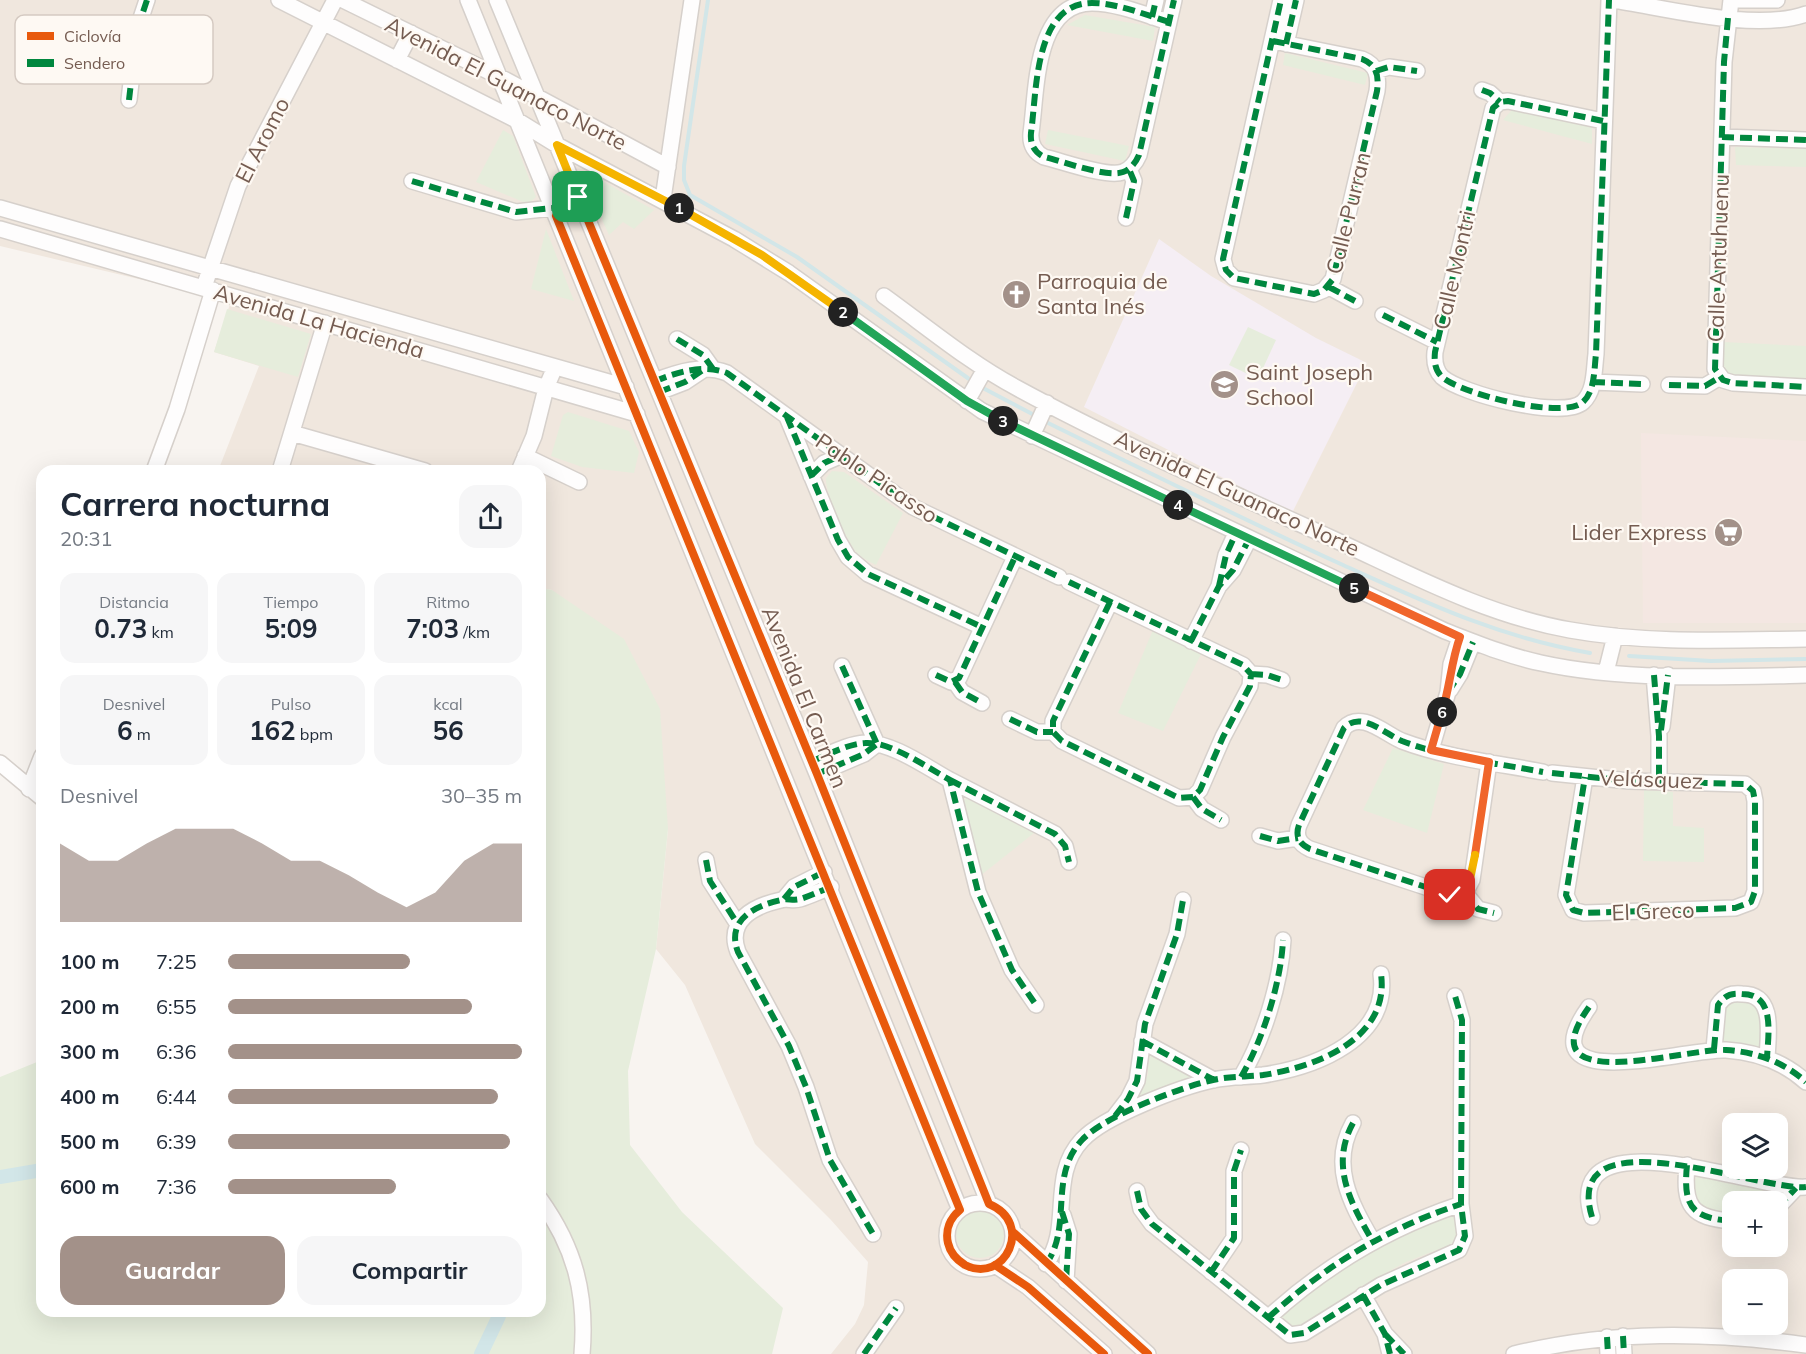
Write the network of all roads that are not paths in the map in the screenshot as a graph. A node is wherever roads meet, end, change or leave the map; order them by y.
1 (147, 0) edge
2 (279, 0) edge
3 (335, 0) edge
4 (343, 0) edge
5 (468, 0) edge
6 (498, 0) edge
7 (692, 0) edge
8 (1156, 0) edge
9 (1174, 0) edge
10 (1281, 0) edge
11 (1296, 0) edge
12 (1611, 0) edge
13 (1733, 0) edge
14 (1777, 0) edge
15 (1806, 14) edge
16 (142, 15) edge
17 (1152, 17) junction
18 (1728, 18) junction
19 (323, 22) junction
20 (1169, 22) junction
21 (411, 33) junction
22 (1280, 43) junction
23 (397, 60) junction
24 (1376, 70) junction
25 (1417, 71) dead end
26 (500, 77) junction
27 (131, 84) edge
28 (1482, 90) dead end
29 (537, 98) junction
30 (129, 100) dead end
31 (1500, 102) junction
32 (518, 121) junction
33 (1603, 121) junction
34 (1722, 137) junction
35 (1806, 140) edge
36 (557, 145) junction
37 (668, 167) junction
38 (1130, 169) junction
39 (412, 181) dead end
40 (578, 197) junction
41 (663, 199) junction
42 (0, 208) edge
43 (552, 208) junction
44 (1126, 218) dead end
45 (0, 229) edge
46 (96, 233) junction
47 (163, 252) junction
48 (90, 253) junction
49 (210, 267) junction
50 (157, 273) junction
51 (611, 277) junction
52 (1329, 287) junction
53 (584, 288) junction
54 (208, 289) junction
55 (884, 296) dead end
56 (1355, 301) dead end
57 (1383, 315) dead end
58 (325, 322) junction
59 (677, 339) dead end
60 (1437, 342) junction
61 (555, 367) junction
62 (708, 369) junction
63 (983, 373) junction
64 (1720, 377) junction
65 (1593, 382) junction
66 (1642, 384) dead end
67 (1669, 385) dead end
68 (657, 386) junction
69 (626, 387) junction
70 (1806, 387) edge
71 (546, 388) junction
72 (969, 397) junction
73 (1045, 406) junction
74 (637, 414) junction
75 (787, 417) junction
76 (1034, 431) junction
77 (292, 433) junction
78 (525, 456) junction
79 (840, 456) junction
80 (156, 465) edge
81 (282, 465) edge
82 (404, 465) edge
83 (521, 465) edge
84 (544, 465) edge
85 (546, 466) edge
86 (811, 476) junction
87 (579, 482) dead end
88 (1242, 536) junction
89 (1015, 557) junction
90 (1110, 602) junction
91 (982, 627) junction
92 (1614, 636) junction
93 (1466, 639) junction
94 (1806, 639) edge
95 (1191, 641) junction
96 (842, 666) dead end
97 (1606, 672) junction
98 (1251, 674) junction
99 (936, 675) dead end
100 (1661, 675) junction
101 (1806, 675) edge
102 (1282, 680) dead end
103 (955, 682) junction
104 (982, 703) dead end
105 (1010, 719) dead end
106 (1053, 732) junction
107 (877, 744) junction
108 (1431, 750) junction
109 (1489, 762) junction
110 (0, 763) edge
111 (814, 768) junction
112 (36, 771) edge
113 (1585, 777) junction
114 (950, 780) junction
115 (1659, 781) junction
116 (1750, 787) joint
117 (29, 789) junction
118 (36, 794) edge
119 (1193, 797) junction
120 (1221, 820) dead end
121 (1260, 836) dead end
122 (1298, 838) junction
123 (706, 860) dead end
124 (1070, 862) dead end
125 (824, 872) junction
126 (831, 887) junction
127 (1465, 893) junction
128 (784, 898) junction
129 (1183, 900) dead end
130 (1494, 913) dead end
131 (737, 923) junction
132 (1283, 940) dead end
133 (1381, 974) dead end
134 (1455, 996) dead end
135 (1035, 1005) dead end
136 (1589, 1007) dead end
137 (1142, 1041) junction
138 (1714, 1049) junction
139 (1767, 1058) junction
140 (1241, 1077) junction
141 (1214, 1080) junction
142 (1806, 1082) edge
143 (1113, 1118) junction
144 (1353, 1123) dead end
145 (1241, 1150) dead end
146 (1687, 1165) junction
147 (1801, 1188) edge
148 (1137, 1191) dead end
149 (1788, 1199) edge
150 (990, 1204) junction
151 (1461, 1204) junction
152 (546, 1208) edge
153 (1060, 1209) junction
154 (960, 1210) junction
155 (1592, 1217) dead end
156 (1722, 1219) edge
157 (1013, 1233) junction
158 (873, 1234) dead end
159 (1372, 1240) junction
160 (1046, 1264) junction
161 (995, 1265) junction
162 (1211, 1272) junction
163 (1066, 1281) junction
164 (1363, 1295) junction
165 (896, 1308) dead end
166 (1269, 1317) junction
167 (1385, 1334) junction
168 (1623, 1336) junction
169 (1607, 1337) junction
170 (1806, 1345) edge
171 (582, 1354) edge
172 (864, 1354) edge
173 (1104, 1354) edge
174 (1148, 1354) edge
175 (1390, 1354) edge
176 (1404, 1354) edge
177 (1514, 1354) edge
178 (1608, 1354) edge
179 (1624, 1354) edge

1 - 16 street
2 - 19 street, Avenida El Guanaco Norte
3 - 19 street, El Aromo
4 - 21 street, Avenida El Guanaco Norte
5 - 26 street
6 - 29 street, Avenida El Carmen
7 - 37 street
8 - 17 street
9 - 20 street
10 - 22 street, Calle Purran
11 - 22 street, Calle Purran
12 - 18 street
12 - 33 street
13 - 14 street
13 - 18 street, Calle Antuhuenu
15 - 18 street
17 - 20 street
17 - 38 street
18 - 34 street, Calle Antuhuenu
19 - 23 street, Avenida El Guanaco Norte
19 - 49 street, El Aromo
20 - 38 street
21 - 23 street
21 - 26 street, Avenida El Guanaco Norte
22 - 24 street
22 - 52 street, Calle Purran
23 - 32 street, Avenida El Guanaco Norte
24 - 25 street
24 - 52 street, Calle Purran
26 - 29 street, Avenida El Guanaco Norte
26 - 32 street
27 - 30 street
28 - 31 street
29 - 36 street, Avenida El Carmen
29 - 37 street, Avenida El Guanaco Norte
31 - 33 street
31 - 60 street, Calle Montri
32 - 36 street, Avenida El Guanaco Norte
32 - 43 street
33 - 65 street
34 - 35 street
34 - 64 street, Calle Antuhuenu
36 - 40 street, Avenida El Carmen
36 - 41 street, Avenida El Guanaco Norte
37 - 41 street
38 - 44 street
39 - 43 street
40 - 43 street
40 - 51 street, Avenida El Carmen
41 - 72 street, Avenida El Guanaco Norte
42 - 46 street, Avenida La Hacienda
43 - 53 street
45 - 48 street, Avenida La Hacienda
46 - 47 street, Avenida La Hacienda
46 - 48 street
47 - 49 street, Avenida La Hacienda
47 - 50 street
48 - 50 street, Avenida La Hacienda
49 - 54 street, El Aromo
49 - 61 street, Avenida La Hacienda
50 - 54 street, Avenida La Hacienda
51 - 53 street
51 - 68 street, Avenida El Carmen
52 - 56 street
53 - 69 street
54 - 58 street, Avenida La Hacienda
54 - 80 street, El Aromo
55 - 63 street, Avenida El Guanaco Norte
57 - 60 street
58 - 71 street, Avenida La Hacienda
58 - 77 street
59 - 62 street
60 - 65 street, Calle Montri
61 - 69 street, Avenida La Hacienda
61 - 71 street
62 - 68 street
62 - 75 street
63 - 72 street
63 - 73 street, Avenida El Guanaco Norte
64 - 67 street
64 - 70 street
65 - 66 street
68 - 111 street, Avenida El Carmen
69 - 74 street
71 - 74 street, Avenida La Hacienda
71 - 78 street
72 - 76 street, Avenida El Guanaco Norte
73 - 76 street
73 - 92 street, Avenida El Guanaco Norte
74 - 125 street
75 - 79 street, Pablo Picasso
75 - 86 street, Pablo Picasso
76 - 88 street, Avenida El Guanaco Norte
77 - 81 street
77 - 82 street
78 - 83 street
78 - 84 street
79 - 86 street
79 - 89 street, Pablo Picasso
85 - 87 street
86 - 91 street, Pablo Picasso
88 - 93 street, Avenida El Guanaco Norte
88 - 95 street
89 - 90 street, Pablo Picasso
89 - 91 street
90 - 95 street, Pablo Picasso
90 - 106 street
91 - 103 street
92 - 94 street, Avenida El Guanaco Norte
92 - 97 street
93 - 97 street, Avenida El Guanaco Norte
93 - 108 street
95 - 98 street, Pablo Picasso
96 - 107 street
97 - 100 street, Avenida El Guanaco Norte
98 - 102 street, Pablo Picasso
98 - 119 street
99 - 103 street
100 - 101 street, Avenida El Guanaco Norte
100 - 115 street
103 - 104 street
105 - 106 street
106 - 119 street
107 - 111 street
107 - 114 street
108 - 109 street, Velásquez
108 - 122 street, Velásquez
109 - 113 street, Velásquez
109 - 127 street
110 - 117 street
111 - 150 street, Avenida El Carmen
112 - 117 street
113 - 115 street, Velásquez
113 - 116 street, El Greco
114 - 124 street
114 - 135 street
115 - 116 street, Velásquez
117 - 118 street
119 - 120 street
121 - 122 street
122 - 127 street
123 - 131 street
125 - 126 street
125 - 128 street
126 - 128 street
126 - 154 street
127 - 130 street
128 - 131 street
129 - 137 street
131 - 158 street
132 - 140 street
133 - 140 street
134 - 151 street
136 - 138 street
137 - 141 street
137 - 143 street
138 - 139 street
138 - 139 street
139 - 142 street
140 - 141 street
141 - 143 street
143 - 153 street
144 - 159 street
145 - 162 street
146 - 147 street
146 - 155 street
146 - 156 street
147 - 149 street
148 - 162 street
150 - 154 street
150 - 157 street
151 - 159 street
151 - 164 street
152 - 171 street
153 - 160 street
153 - 163 street
154 - 161 street
157 - 160 street
157 - 161 street
159 - 166 street
160 - 163 street
161 - 173 street
162 - 166 street
163 - 174 street
164 - 166 street
164 - 167 street
165 - 172 street
167 - 175 street
167 - 176 street
168 - 169 street
168 - 170 street
168 - 179 street
169 - 177 street
169 - 178 street

